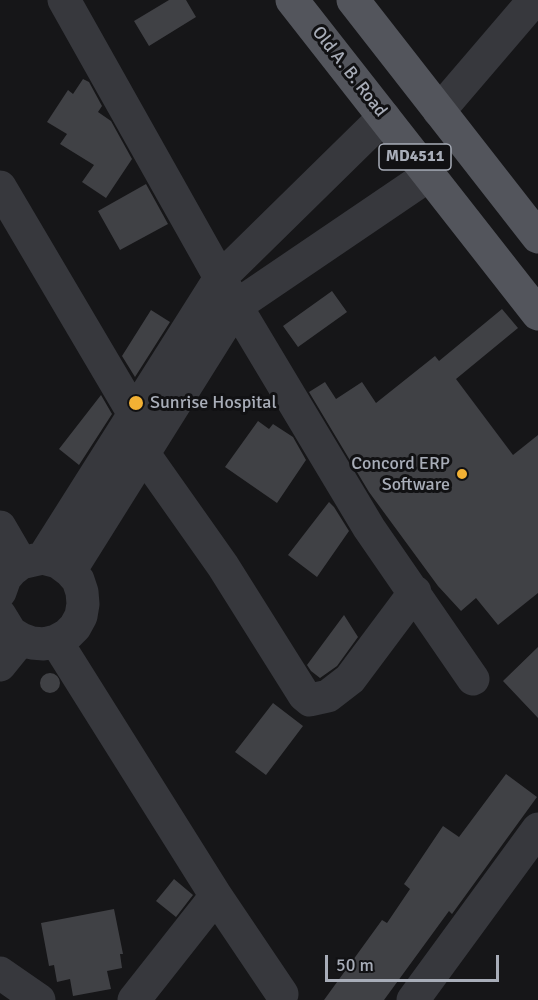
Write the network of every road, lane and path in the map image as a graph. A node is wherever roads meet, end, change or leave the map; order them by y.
1 (64, 0) edge
2 (292, 0) edge
3 (353, 0) edge
4 (534, 0) edge
5 (440, 111) junction
6 (384, 117) junction
7 (429, 175) junction
8 (0, 187) edge
9 (538, 237) edge
10 (220, 278) junction
11 (236, 306) junction
12 (538, 314) edge
13 (134, 414) junction
14 (144, 454) junction
15 (0, 527) edge
16 (45, 564) junction
17 (0, 592) edge
18 (415, 592) junction
19 (0, 615) edge
20 (21, 639) junction
21 (56, 641) junction
22 (0, 665) edge
23 (473, 679) dead end
24 (538, 829) edge
25 (216, 896) junction
26 (0, 973) edge
27 (282, 994) dead end
28 (39, 1000) edge
29 (134, 1000) edge
30 (413, 1000) edge

1 - 10 street
2 - 6 main road, Old A. B. Road / MD4511
3 - 5 main road, MD4511
4 - 5 street
5 - 9 main road, MD4511
6 - 7 main road, Old A. B. Road / MD4511
6 - 10 street
7 - 11 street
7 - 12 main road, Old A. B. Road / MD4511
8 - 13 street
10 - 11 street
10 - 13 street
11 - 14 street
11 - 18 street
13 - 16 street
14 - 16 street
14 - 18 street
15 - 16 street
16 - 17 street
16 - 21 street
18 - 23 street
19 - 20 street
20 - 21 street
20 - 22 street
21 - 25 street
24 - 30 street
25 - 27 street
25 - 29 street
26 - 28 street

